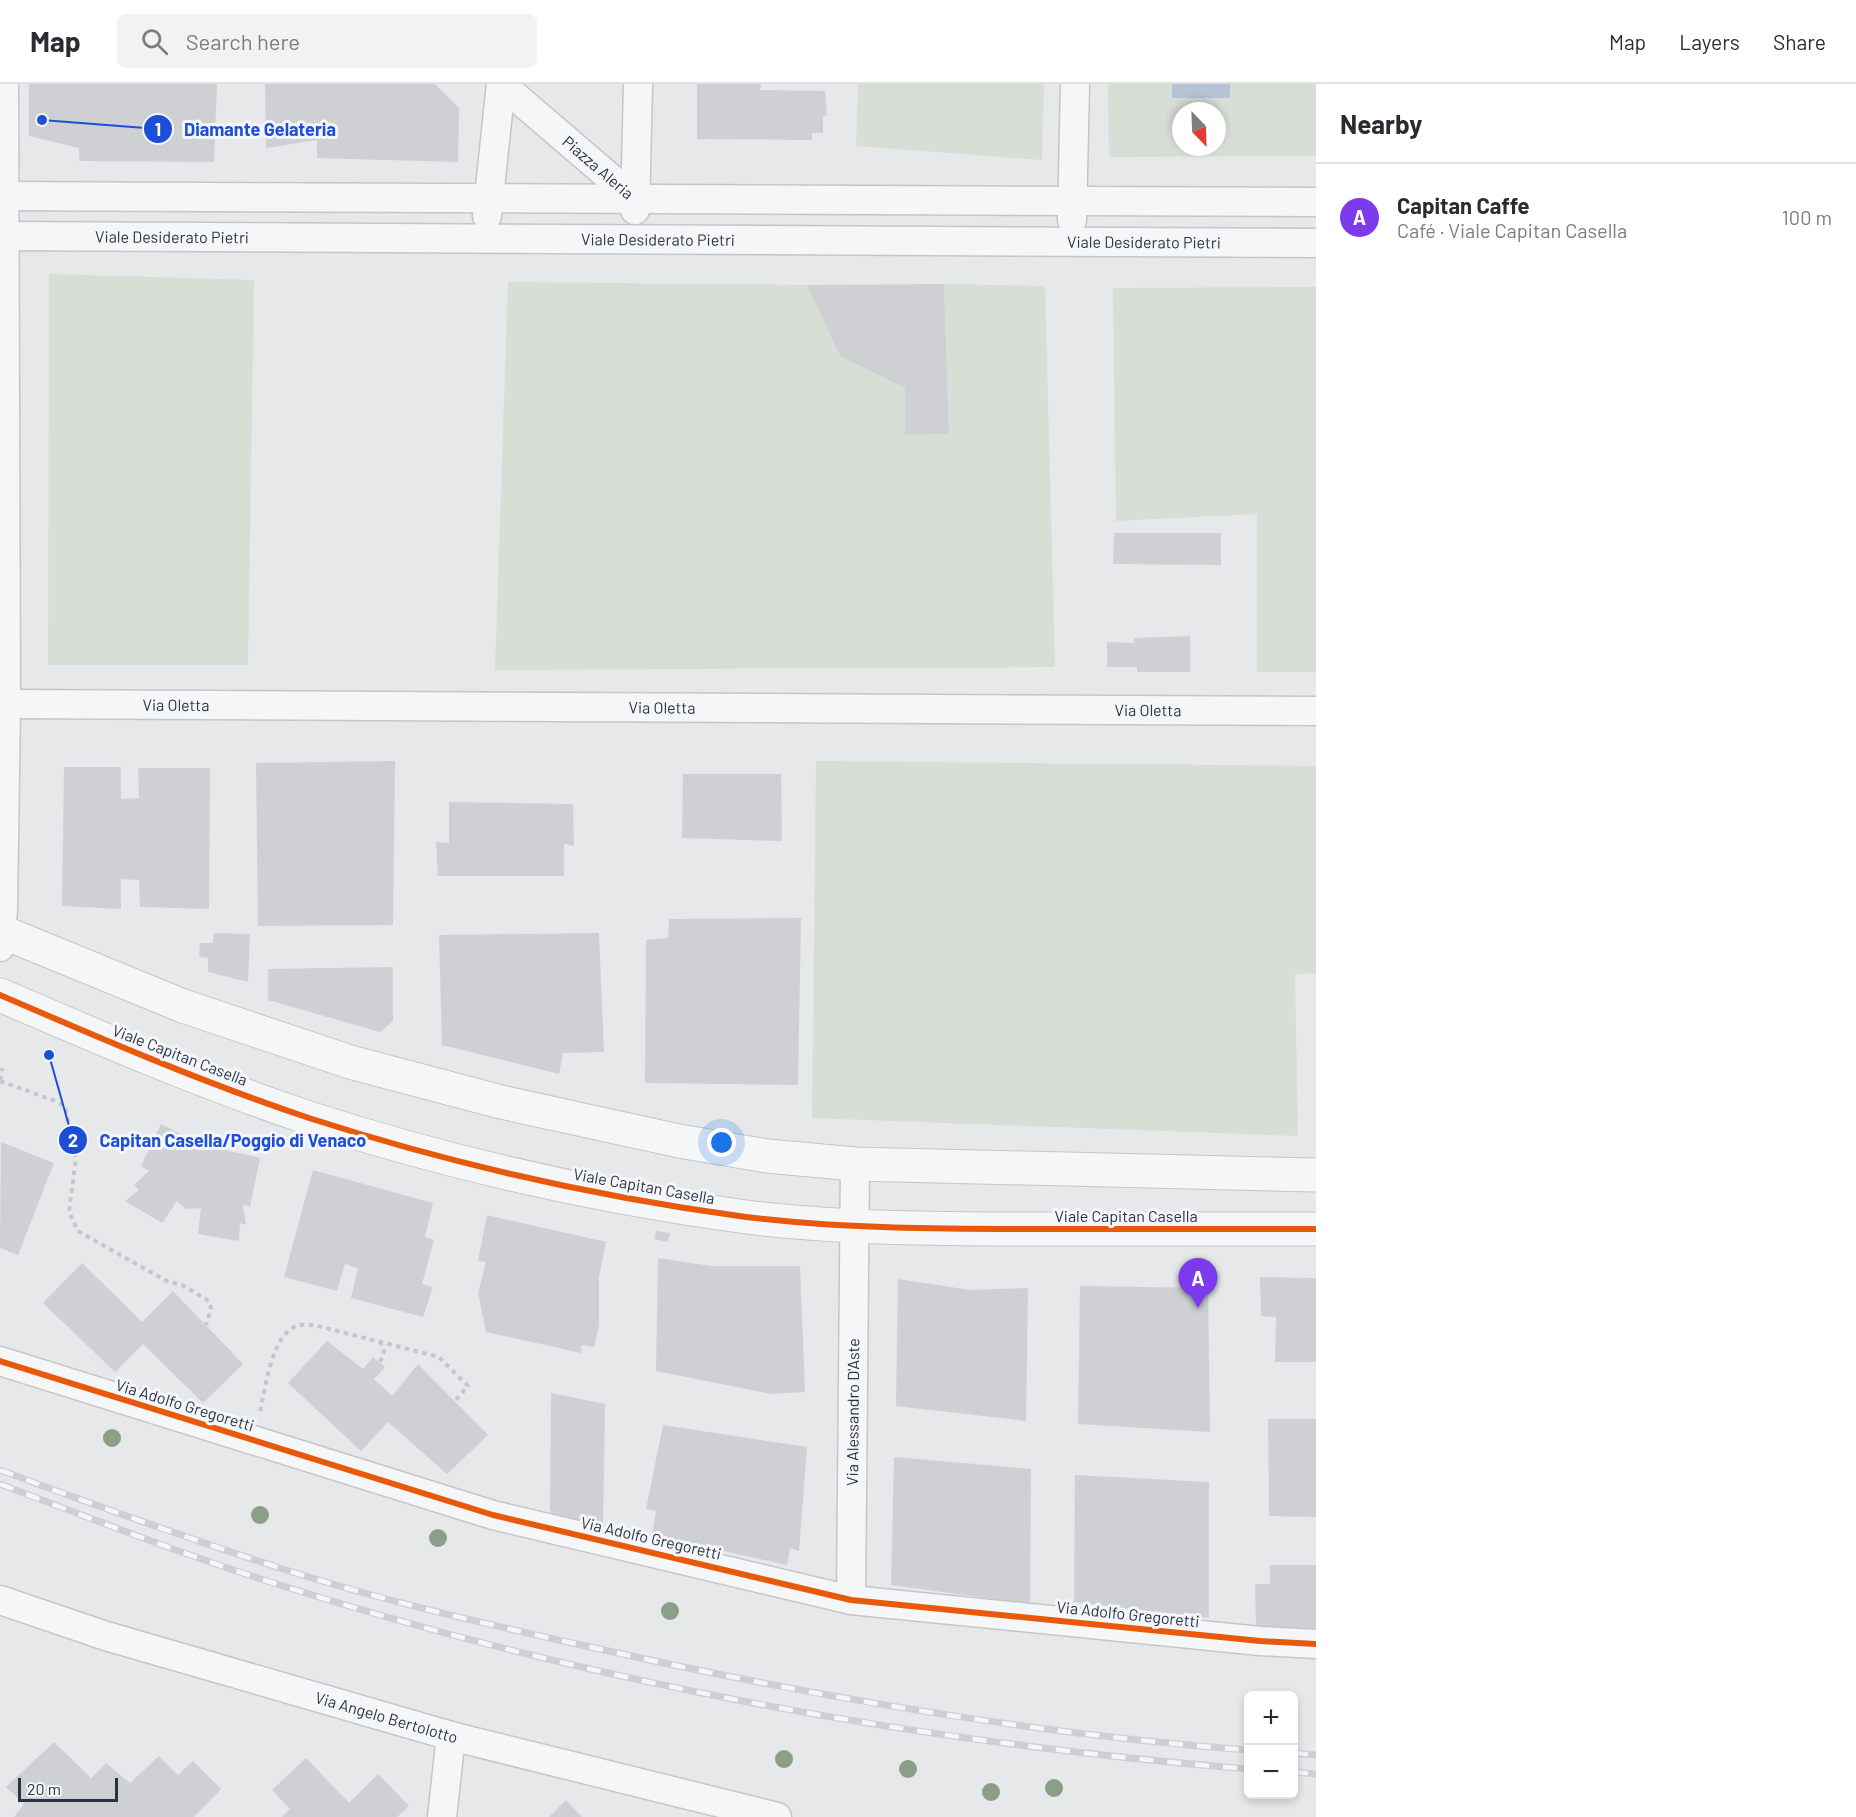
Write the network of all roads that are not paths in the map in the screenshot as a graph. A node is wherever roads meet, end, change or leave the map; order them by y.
1 (4, 84) edge
2 (501, 84) edge
3 (638, 84) edge
4 (1075, 84) edge
5 (2, 196) edge
6 (487, 198) junction
7 (635, 199) junction
8 (1316, 202) edge
9 (1072, 203) junction
10 (2, 236) edge
11 (487, 238) junction
12 (633, 239) junction
13 (1316, 243) edge
14 (1071, 244) junction
15 (6, 704) junction
16 (1316, 711) edge
17 (1, 937) edge
18 (0, 995) edge
19 (855, 1164) junction
20 (1316, 1175) edge
21 (853, 1225) junction
22 (1316, 1229) edge
23 (0, 1361) edge
24 (0, 1600) edge
25 (852, 1600) junction
26 (1316, 1644) edge
27 (451, 1736) junction
28 (442, 1817) edge
29 (777, 1817) edge

1 - 5 street
2 - 6 street, Piazza Aleria
2 - 7 street, Piazza Aleria
3 - 7 street, Piazza Aleria
4 - 9 street
5 - 6 street
5 - 10 street
6 - 7 street
6 - 11 street, Piazza Aleria
7 - 9 street
7 - 12 street
8 - 9 street
9 - 14 street
10 - 11 street, Viale Desiderato Pietri
10 - 15 street
11 - 12 street, Viale Desiderato Pietri
12 - 14 street, Viale Desiderato Pietri
13 - 14 street, Viale Desiderato Pietri
15 - 16 street, Via Oletta
15 - 17 street
17 - 19 street
18 - 21 street, Viale Capitan Casella
19 - 20 street
19 - 21 street, Via Alessandro D'Aste
21 - 22 street, Viale Capitan Casella
21 - 25 street, Via Alessandro D'Aste
23 - 25 street, Via Adolfo Gregoretti
24 - 27 street, Via Angelo Bertolotto
25 - 26 street, Via Adolfo Gregoretti
27 - 28 street
27 - 29 street, Via Angelo Bertolotto

